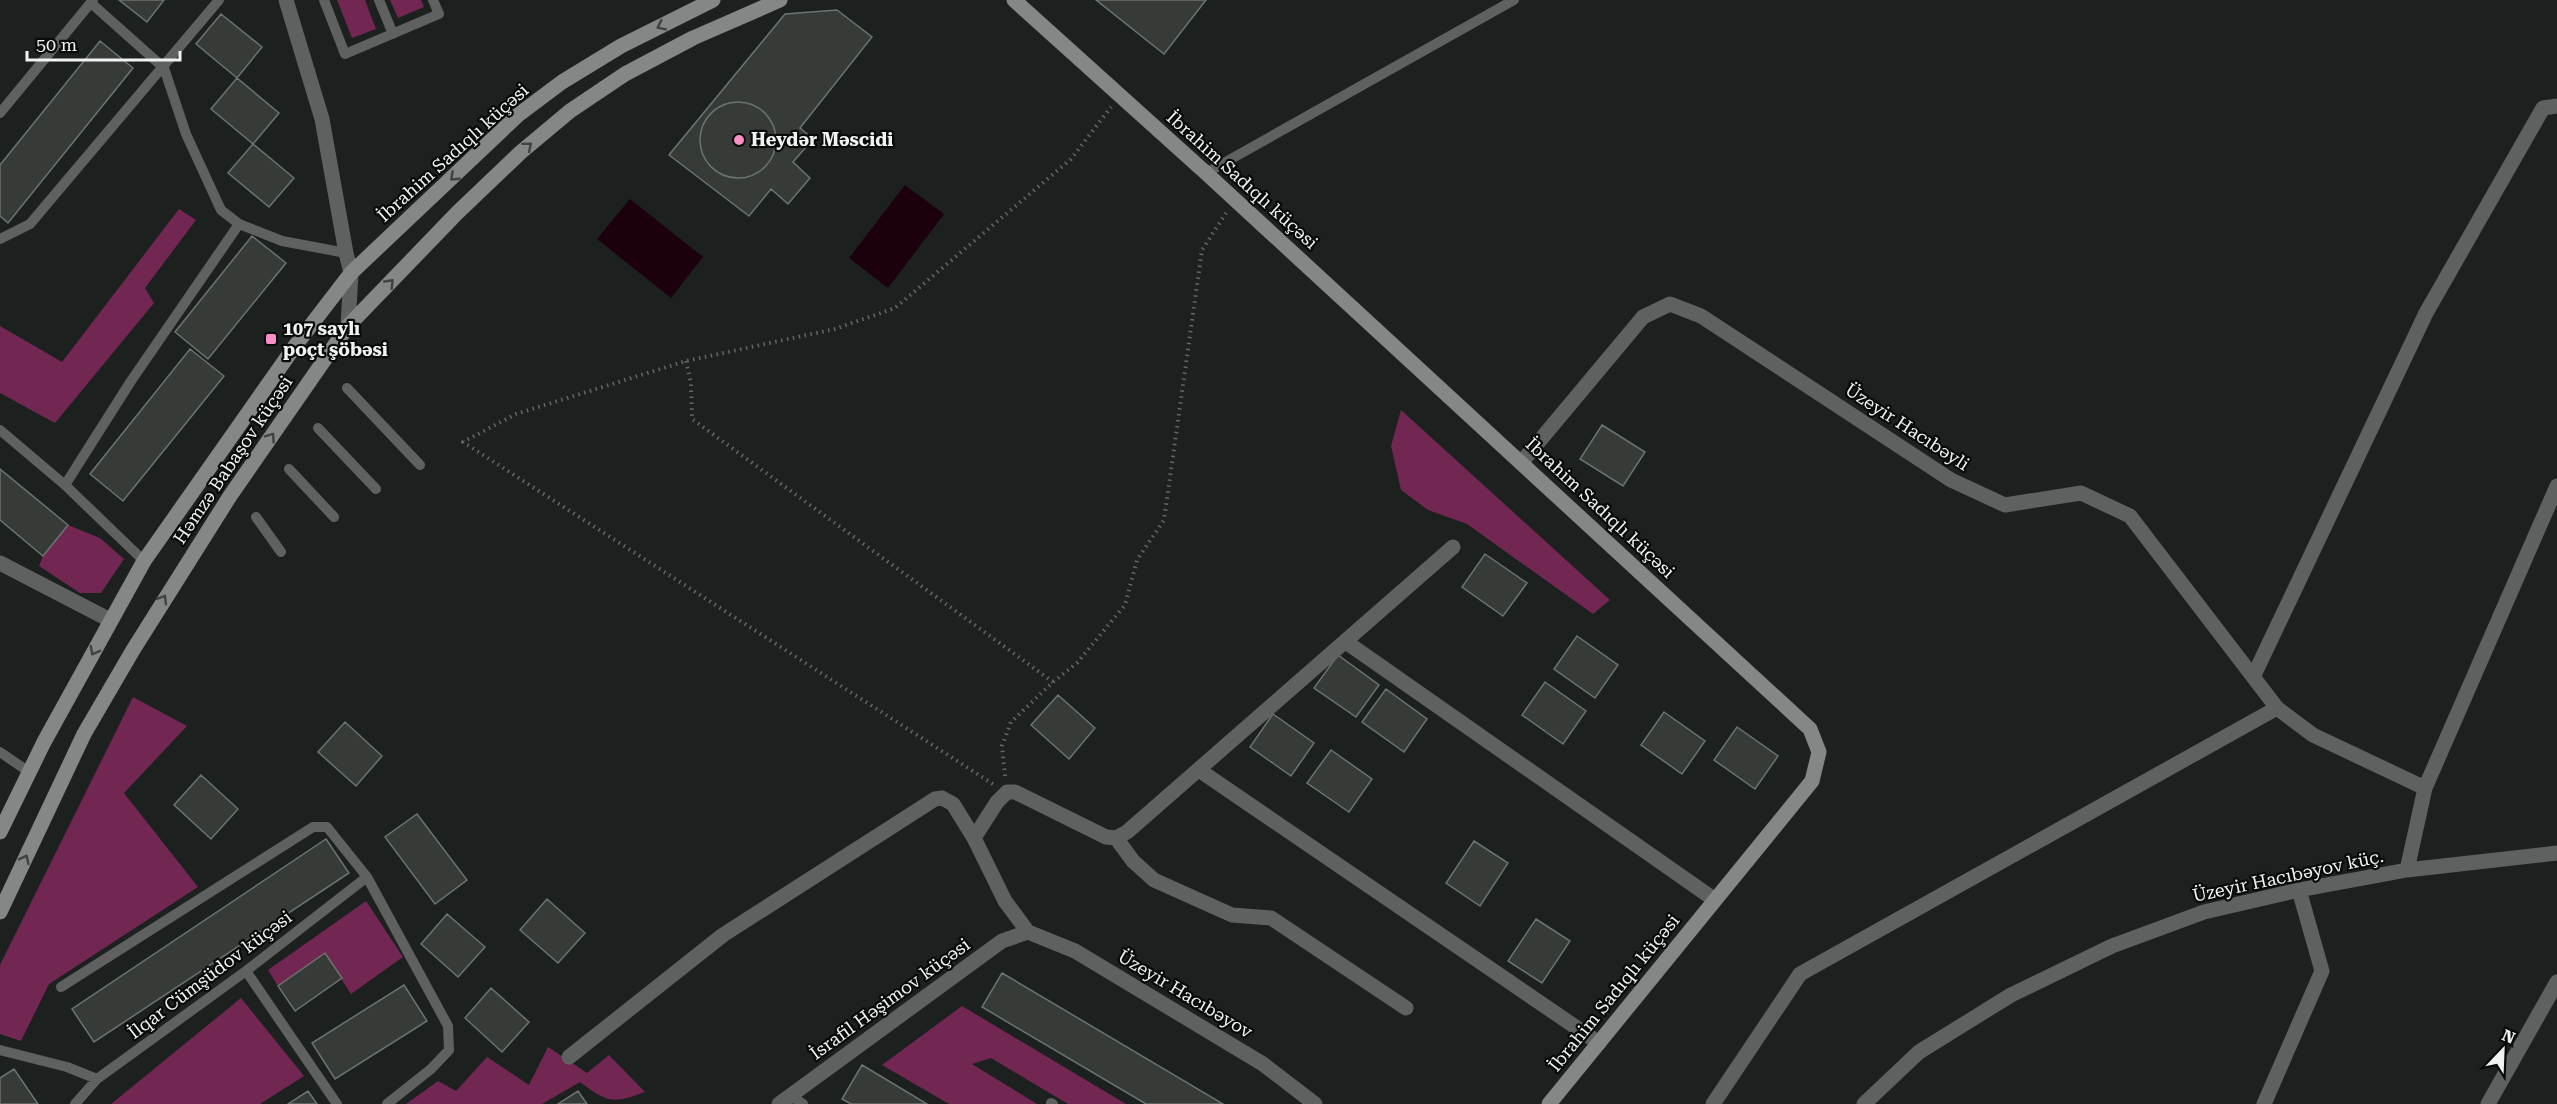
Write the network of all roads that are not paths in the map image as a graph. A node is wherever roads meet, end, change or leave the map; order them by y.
1 (219, 0) edge
2 (286, 0) edge
3 (324, 0) edge
4 (379, 0) edge
5 (433, 0) edge
6 (713, 0) edge
7 (780, 0) edge
8 (1014, 0) edge
9 (1514, 0) edge
10 (92, 1) edge
11 (393, 34) junction
12 (164, 68) junction
13 (2557, 106) edge
14 (0, 113) edge
15 (1206, 173) junction
16 (239, 224) junction
17 (0, 239) edge
18 (346, 253) junction
19 (351, 273) junction
20 (348, 326) junction
21 (347, 388) dead end
22 (318, 428) dead end
23 (0, 430) edge
24 (1521, 463) junction
25 (420, 465) dead end
26 (289, 469) dead end
27 (64, 485) junction
28 (2557, 486) edge
29 (376, 489) dead end
30 (256, 517) dead end
31 (334, 517) dead end
32 (1453, 547) dead end
33 (281, 552) dead end
34 (144, 561) junction
35 (0, 563) edge
36 (110, 620) junction
37 (1346, 642) junction
38 (2254, 675) junction
39 (2277, 708) junction
40 (0, 752) edge
41 (1199, 770) junction
42 (29, 772) junction
43 (2425, 788) junction
44 (0, 832) edge
45 (974, 838) junction
46 (1116, 838) junction
47 (2557, 853) edge
48 (2407, 870) junction
49 (368, 877) junction
50 (2299, 890) junction
51 (1715, 900) junction
52 (0, 912) edge
53 (1028, 932) junction
54 (246, 971) junction
55 (2557, 982) edge
56 (61, 987) dead end
57 (1406, 1008) dead end
58 (1599, 1043) junction
59 (0, 1050) edge
60 (569, 1057) dead end
61 (97, 1079) junction
62 (791, 1101) edge
63 (75, 1104) edge
64 (337, 1104) edge
65 (387, 1104) edge
66 (1315, 1104) edge
67 (1549, 1104) edge
68 (1713, 1104) edge
69 (1864, 1104) edge
70 (2264, 1104) edge
71 (2488, 1104) edge

1 - 12 lane
2 - 18 street
3 - 11 lane
4 - 11 lane
5 - 11 lane
6 -> 19 street, İbrahim Sadıqlı küçəsi
20 -> 7 street, Həmzə Babaşov küçəsi
8 - 15 street, İbrahim Sadıqlı küçəsi
9 - 15 lane
10 - 12 lane
10 - 14 lane
12 - 16 lane
12 - 17 lane
13 - 38 street
15 - 24 street, İbrahim Sadıqlı küçəsi
16 - 18 lane
16 - 27 lane
18 - 19 street
19 - 20 street
19 - 34 street, Həmzə Babaşov küçəsi
52 -> 20 street, Həmzə Babaşov küçəsi
21 - 25 lane
22 - 29 lane
23 - 27 lane
24 - 38 street, Üzeyir Hacıbəyli
24 - 51 street, İbrahim Sadıqlı küçəsi
26 - 31 lane
27 - 34 lane
28 - 43 street
30 - 33 lane
32 - 37 street
34 - 36 street, Həmzə Babaşov küçəsi
35 - 36 street
36 -> 42 street, Həmzə Babaşov küçəsi
37 - 41 street
37 - 51 street
38 - 39 street, Üzeyir Hacıbəyli
39 - 43 street, Üzeyir Hacıbəyli
39 - 68 street
40 - 42 lane
41 - 46 street
41 - 58 street
42 - 44 street, Həmzə Babaşov küçəsi
43 - 48 street
45 - 46 street
45 - 53 street
45 - 60 street
46 - 57 street
47 - 48 street, Üzeyir Hacıbəyov küç.
48 - 50 street, Üzeyir Hacıbəyov küç.
49 - 54 lane, İlqar Cümşüdov küçəsi
49 - 56 lane
49 - 65 lane
50 - 69 street, Üzeyir Hacıbəyov küç.
50 - 70 street
51 - 58 street, İbrahim Sadıqlı küçəsi
53 - 62 street, İsrafil Həşimov küçəsi
53 - 66 street, Üzeyir Hacıbəyov
54 - 61 lane, İlqar Cümşüdov küçəsi
54 - 64 lane
55 - 71 street
58 - 67 street, İbrahim Sadıqlı küçəsi
59 - 61 lane
61 - 63 lane, İlqar Cümşüdov küçəsi

